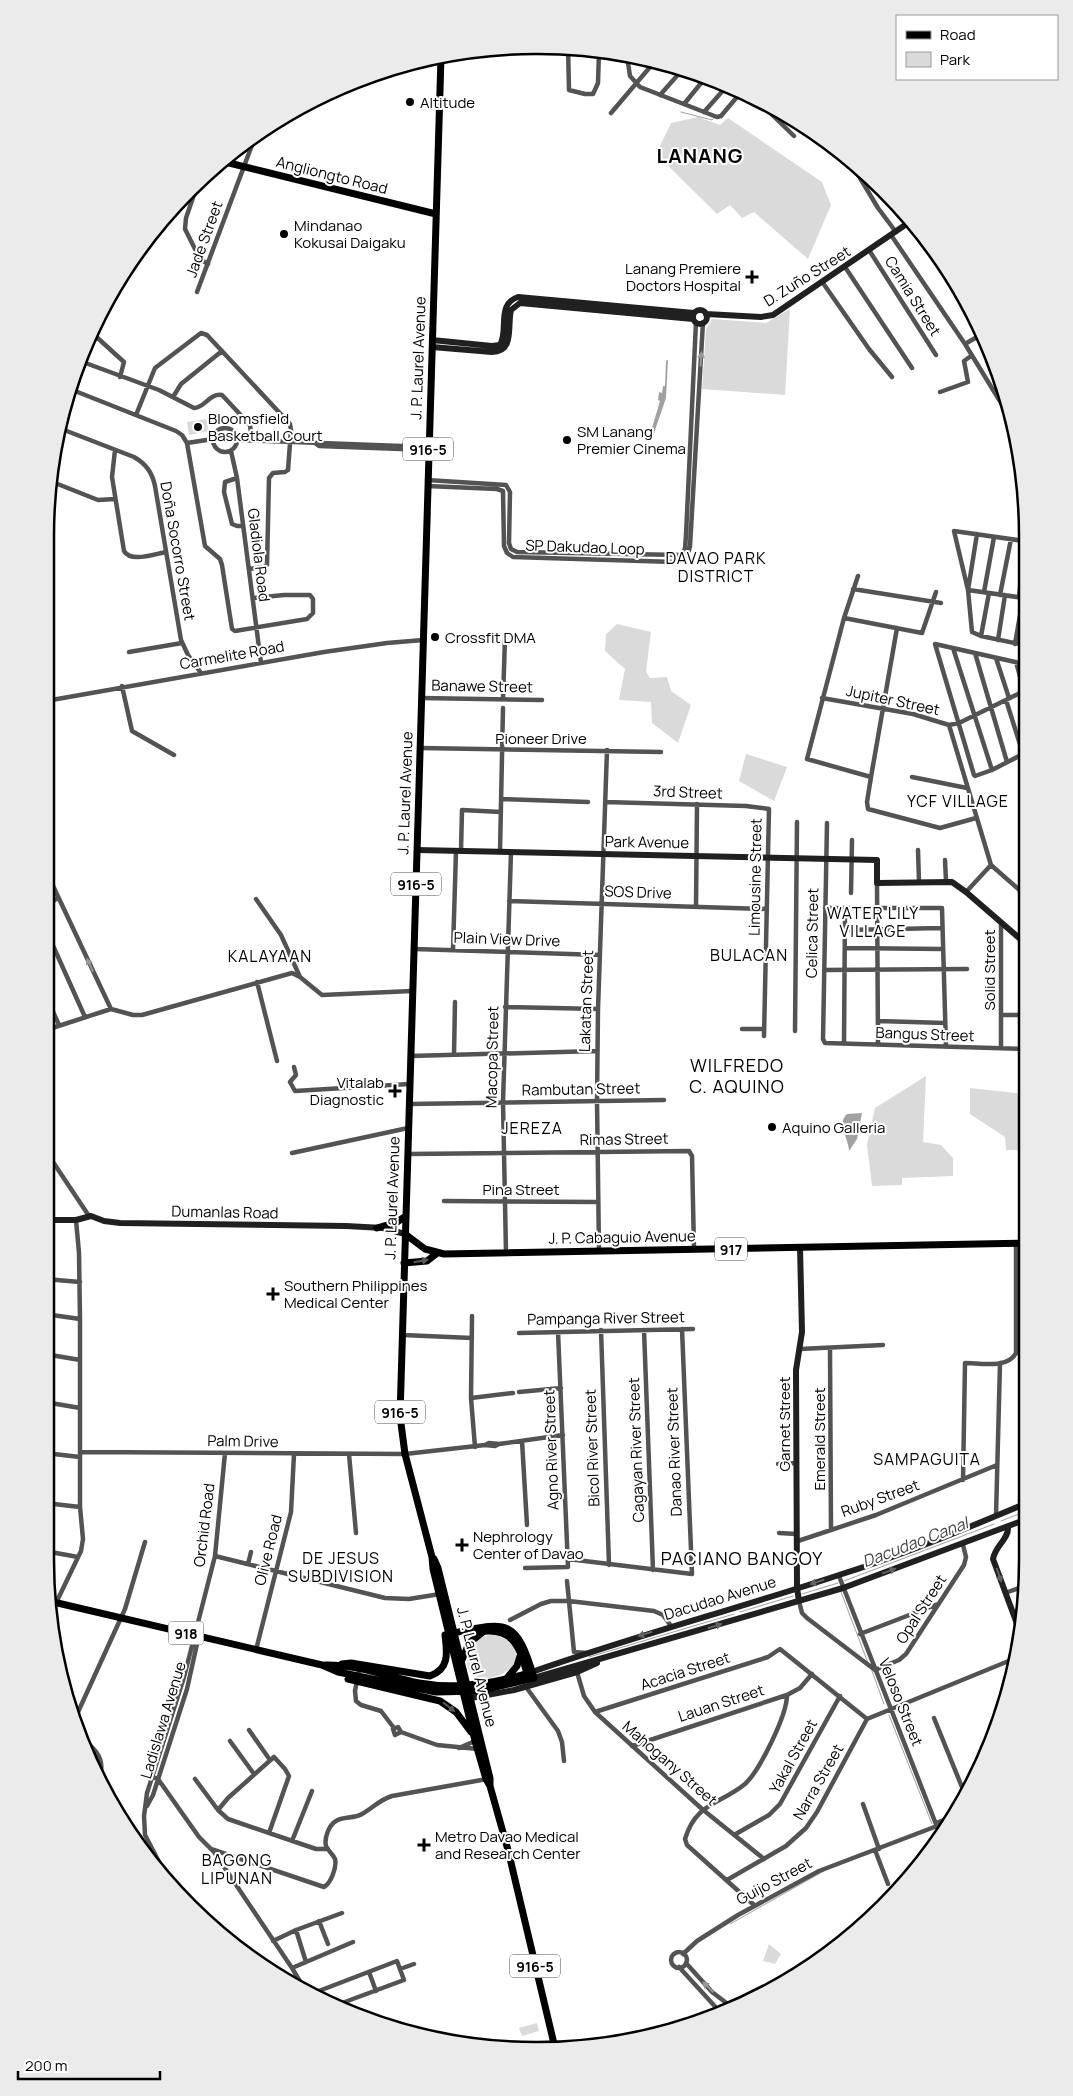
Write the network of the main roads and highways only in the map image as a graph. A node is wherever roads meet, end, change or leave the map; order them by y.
1 (441, 63) edge
2 (231, 164) edge
3 (436, 214) junction
4 (406, 1216) junction
5 (377, 1228) road end
6 (405, 1234) junction
7 (1019, 1243) edge
8 (436, 1254) junction
9 (404, 1263) junction
10 (432, 1556) junction
11 (56, 1603) edge
12 (442, 1605) junction
13 (451, 1617) junction
14 (469, 1630) junction
15 (483, 1632) junction
16 (452, 1635) junction
17 (520, 1653) junction
18 (462, 1661) junction
19 (338, 1669) junction
20 (358, 1676) junction
21 (530, 1678) junction
22 (504, 1682) junction
23 (475, 1739) junction
24 (489, 1781) junction
25 (553, 2041) edge

1 - 3 main road, J. P. Laurel Avenue / 916-5
2 - 3 main road, Angliongto Road
3 - 4 main road, J. P. Laurel Avenue / 916-5
4 - 5 main road
4 - 6 main road, J. P. Laurel Avenue / 916-5
6 - 8 main road
6 - 9 main road, J. P. Laurel Avenue / 916-5
7 - 8 main road, J. P. Cabaguio Avenue / 917
9 -> 8 main road
9 - 10 main road, J. P. Laurel Avenue / 916-5
10 - 12 main road, J. P. Laurel Avenue / 916-5
10 - 13 main road, J. P. Laurel Avenue / 916-5
11 - 19 main road, 918
12 - 16 main road, J. P. Laurel Avenue / 916-5
12 - 19 main road
13 - 14 main road
13 - 16 main road, J. P. Laurel Avenue / 916-5
14 - 16 main road
14 - 21 main road
15 - 16 main road
15 - 17 main road
15 - 18 main road
16 - 18 main road, J. P. Laurel Avenue / 916-5
16 - 23 main road, J. P. Laurel Avenue / 916-5
17 - 21 main road
17 - 22 main road
18 - 24 main road, J. P. Laurel Avenue / 916-5
19 - 20 main road, 918
19 - 20 main road
20 - 22 main road, 918
20 -> 23 main road
21 - 22 main road, 918
23 - 24 main road, J. P. Laurel Avenue / 916-5
24 - 25 main road, J. P. Laurel Avenue / 916-5

